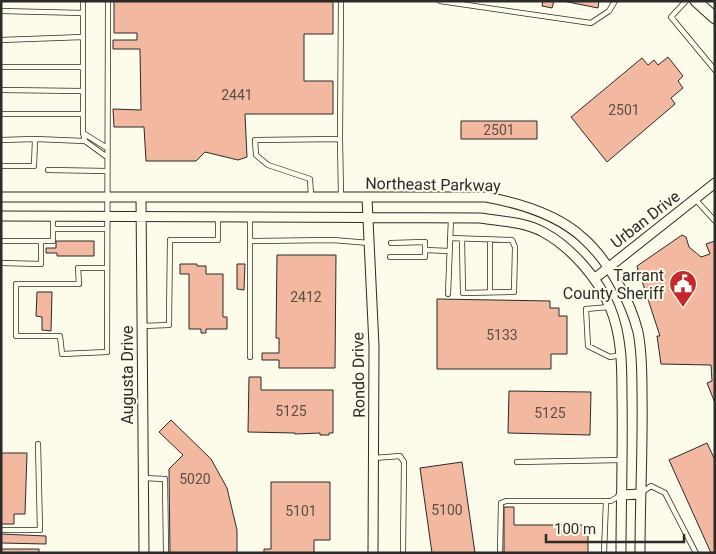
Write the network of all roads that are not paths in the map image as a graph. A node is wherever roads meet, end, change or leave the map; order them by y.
1 (84, 1) edge
2 (108, 1) edge
3 (341, 1) edge
4 (440, 1) edge
5 (615, 1) edge
6 (686, 1) edge
7 (697, 1) edge
8 (1, 11) edge
9 (83, 13) junction
10 (715, 18) edge
11 (83, 36) junction
12 (1, 40) edge
13 (1, 67) edge
14 (83, 67) junction
15 (715, 70) edge
16 (1, 90) edge
17 (82, 91) junction
18 (1, 114) edge
19 (82, 114) junction
20 (83, 133) junction
21 (340, 138) junction
22 (35, 139) junction
23 (1, 140) edge
24 (85, 141) junction
25 (107, 148) junction
26 (107, 157) junction
27 (1, 166) edge
28 (48, 170) dead end
29 (107, 171) junction
30 (715, 183) edge
31 (1, 197) edge
32 (107, 197) junction
33 (141, 198) junction
34 (311, 198) junction
35 (341, 198) junction
36 (367, 198) junction
37 (695, 199) junction
38 (1, 216) edge
39 (53, 216) junction
40 (107, 216) junction
41 (141, 216) junction
42 (218, 216) junction
43 (367, 216) junction
44 (250, 217) junction
45 (451, 217) junction
46 (715, 221) edge
47 (53, 229) junction
48 (107, 229) junction
49 (450, 238) junction
50 (462, 240) junction
51 (490, 240) junction
52 (1, 241) edge
53 (41, 241) junction
54 (250, 241) junction
55 (391, 242) dead end
56 (369, 243) junction
57 (425, 250) junction
58 (450, 251) junction
59 (390, 258) dead end
60 (1, 264) edge
61 (107, 268) junction
62 (607, 268) junction
63 (594, 279) junction
64 (490, 292) junction
65 (448, 294) dead end
66 (610, 306) junction
67 (142, 326) junction
68 (622, 355) junction
69 (250, 357) dead end
70 (38, 444) dead end
71 (374, 458) junction
72 (624, 460) junction
73 (517, 462) dead end
74 (143, 478) junction
75 (640, 494) junction
76 (621, 495) junction
77 (606, 501) junction
78 (1, 530) edge
79 (144, 553) edge
80 (166, 553) edge
81 (374, 553) edge
82 (403, 553) edge
83 (500, 553) edge
84 (604, 553) edge
85 (621, 553) edge
86 (640, 553) edge
87 (696, 553) edge

1 - 9 lane
2 - 25 lane
3 - 21 lane
4 - 5 lane
6 - 15 lane
7 - 10 main road
8 - 9 lane
9 - 11 lane
11 - 12 lane
11 - 14 lane
13 - 14 lane
14 - 17 lane
16 - 17 lane
17 - 19 lane
18 - 19 lane
19 - 20 lane
20 - 24 lane
20 - 25 lane
21 - 34 lane
21 - 35 lane
22 - 23 lane
22 - 24 lane
22 - 27 lane
24 - 26 lane
25 - 26 lane
26 - 29 lane
28 - 29 lane
29 - 32 lane
30 - 37 street, Urban Drive
31 - 32 street, Northeast Parkway
32 - 33 street, Northeast Parkway
32 - 40 lane
33 - 34 street, Northeast Parkway
33 - 41 street, Augusta Drive
34 - 35 street, Northeast Parkway
35 - 36 street, Northeast Parkway
36 - 43 street, Rondo Drive
36 - 62 street, Northeast Parkway
37 - 46 lane
37 - 62 street, Urban Drive
38 - 39 street, Northeast Parkway
39 - 40 street, Northeast Parkway
39 - 47 lane
40 - 41 street, Northeast Parkway
40 - 48 lane
41 - 42 street, Northeast Parkway
41 - 67 street, Augusta Drive
42 - 44 street, Northeast Parkway
42 - 67 lane
43 - 44 street, Northeast Parkway
43 - 45 street, Northeast Parkway
43 - 56 street, Rondo Drive
44 - 54 lane
45 - 49 lane
45 - 63 street, Northeast Parkway
47 - 48 lane
47 - 53 lane
48 - 61 lane
49 - 50 lane
49 - 58 lane
50 - 51 lane
50 - 64 lane
51 - 64 lane
51 - 64 lane
52 - 53 lane
53 - 60 lane
54 - 56 lane
54 - 69 lane
55 - 57 lane
56 - 71 street, Rondo Drive
57 - 58 lane
57 - 59 lane
58 - 65 lane
61 - 61 lane
62 - 63 street, Urban Drive
62 - 75 street, Northeast Parkway
63 - 66 street, Northeast Parkway
66 - 68 street, Northeast Parkway
66 - 68 lane
67 - 74 street, Augusta Drive
68 - 72 street, Northeast Parkway
70 - 78 lane
71 - 81 street, Rondo Drive
71 - 82 lane
72 - 73 lane
72 - 76 street, Northeast Parkway
74 - 79 street, Augusta Drive
74 - 80 lane
75 - 76 street
75 - 86 street, Northeast Parkway
75 - 87 lane
76 - 77 lane
76 - 85 street, Northeast Parkway
77 - 83 lane
77 - 84 lane

